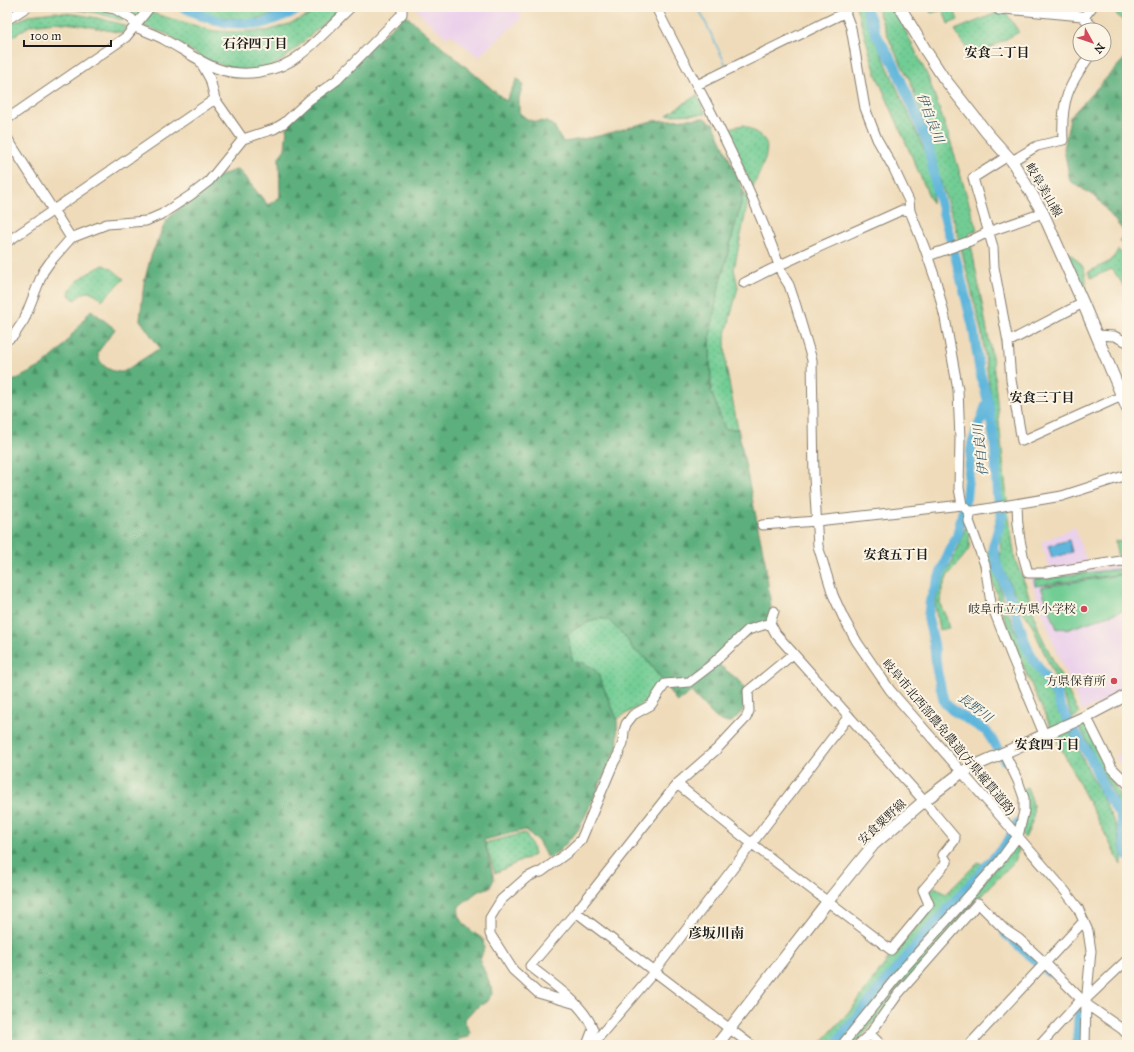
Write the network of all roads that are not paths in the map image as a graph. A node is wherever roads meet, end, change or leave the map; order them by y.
1 (27, 7) edge
2 (105, 7) edge
3 (150, 7) edge
4 (351, 7) edge
5 (402, 7) edge
6 (656, 7) edge
7 (900, 7) edge
8 (996, 7) edge
9 (1092, 7) edge
10 (844, 10) edge
11 (1082, 16) junction
12 (7, 20) edge
13 (1088, 22) edge
14 (136, 24) junction
15 (199, 59) junction
16 (1086, 62) edge
17 (697, 86) junction
18 (214, 99) junction
19 (7, 120) edge
20 (7, 138) edge
21 (243, 139) junction
22 (1010, 158) junction
23 (54, 210) junction
24 (910, 211) junction
25 (1043, 213) junction
26 (988, 232) junction
27 (71, 238) junction
28 (7, 242) edge
29 (932, 254) junction
30 (779, 264) junction
31 (744, 283) dead end
32 (1083, 303) junction
33 (1096, 334) junction
34 (7, 340) edge
35 (1008, 342) junction
36 (1127, 342) edge
37 (1122, 396) junction
38 (1127, 408) edge
39 (1127, 475) edge
40 (1015, 504) junction
41 (968, 509) junction
42 (817, 521) junction
43 (762, 525) dead end
44 (1127, 562) edge
45 (774, 611) dead end
46 (770, 623) junction
47 (794, 654) junction
48 (1127, 695) edge
49 (849, 716) junction
50 (1087, 718) junction
51 (1047, 733) junction
52 (1000, 754) junction
53 (962, 772) junction
54 (1127, 783) edge
55 (677, 784) junction
56 (924, 801) junction
57 (1017, 834) junction
58 (751, 843) junction
59 (828, 901) junction
60 (576, 912) junction
61 (1084, 921) junction
62 (1127, 960) edge
63 (1043, 965) junction
64 (654, 972) junction
65 (1085, 1000) junction
66 (576, 1004) junction
67 (730, 1028) junction
68 (870, 1034) junction
69 (1127, 1034) edge
70 (587, 1045) edge
71 (592, 1045) edge
72 (717, 1045) edge
73 (751, 1045) edge
74 (842, 1045) edge
75 (858, 1045) edge
76 (881, 1045) edge
77 (969, 1045) edge
78 (1040, 1045) edge
79 (1085, 1045) edge

1 - 12 street
2 - 14 street
3 - 14 street
4 - 15 street
5 - 21 street
6 - 17 street
7 - 22 main road, 岐阜美山線
8 - 11 street
9 - 11 street
10 - 17 street
10 - 24 street
11 - 13 street
14 - 15 street
14 - 19 street
15 - 18 street
16 - 22 street
17 - 30 street
18 - 21 street
18 - 23 street
20 - 23 street
21 - 27 street
22 - 25 main road, 岐阜美山線
22 - 26 street
23 - 27 street
23 - 28 street
24 - 29 street
24 - 30 street
25 - 26 street
25 - 32 main road, 岐阜美山線
26 - 29 street
26 - 35 street
27 - 34 street
29 - 41 street
30 - 31 street
30 - 42 street, 岐阜市北西部農免農道(方県縦貫道路)
32 - 33 main road, 岐阜美山線
32 - 35 street
33 - 36 street
33 - 37 main road, 岐阜美山線
35 - 37 street
37 - 38 main road, 岐阜美山線
39 - 40 street
40 - 41 street
40 - 44 street
41 - 42 street
41 - 51 street
42 - 43 street
42 - 53 street, 岐阜市北西部農免農道(方県縦貫道路)
45 - 46 street
46 - 47 street
46 - 66 street
47 - 49 street
47 - 55 street
48 - 50 main road, 安食粟野線
49 - 56 street
49 - 58 street
50 - 51 main road, 安食粟野線
50 - 54 street
51 - 52 main road, 安食粟野線
52 - 53 main road, 安食粟野線
52 - 57 street
53 - 56 main road, 安食粟野線
53 - 57 street, 岐阜市北西部農免農道(方県縦貫道路)
55 - 58 street
55 - 60 street
56 - 59 main road, 安食粟野線
56 - 59 street
57 - 61 street
57 - 74 street
58 - 59 street
58 - 64 street
59 - 67 main road, 安食粟野線
60 - 64 street
60 - 66 street
61 - 63 street
61 - 65 street
62 - 65 street
63 - 65 street
63 - 68 street
63 - 77 street
64 - 67 street
64 - 71 street
65 - 69 street
65 - 78 street
65 - 79 street
66 - 70 street
67 - 72 main road, 安食粟野線
67 - 73 street
68 - 75 street
68 - 76 street

